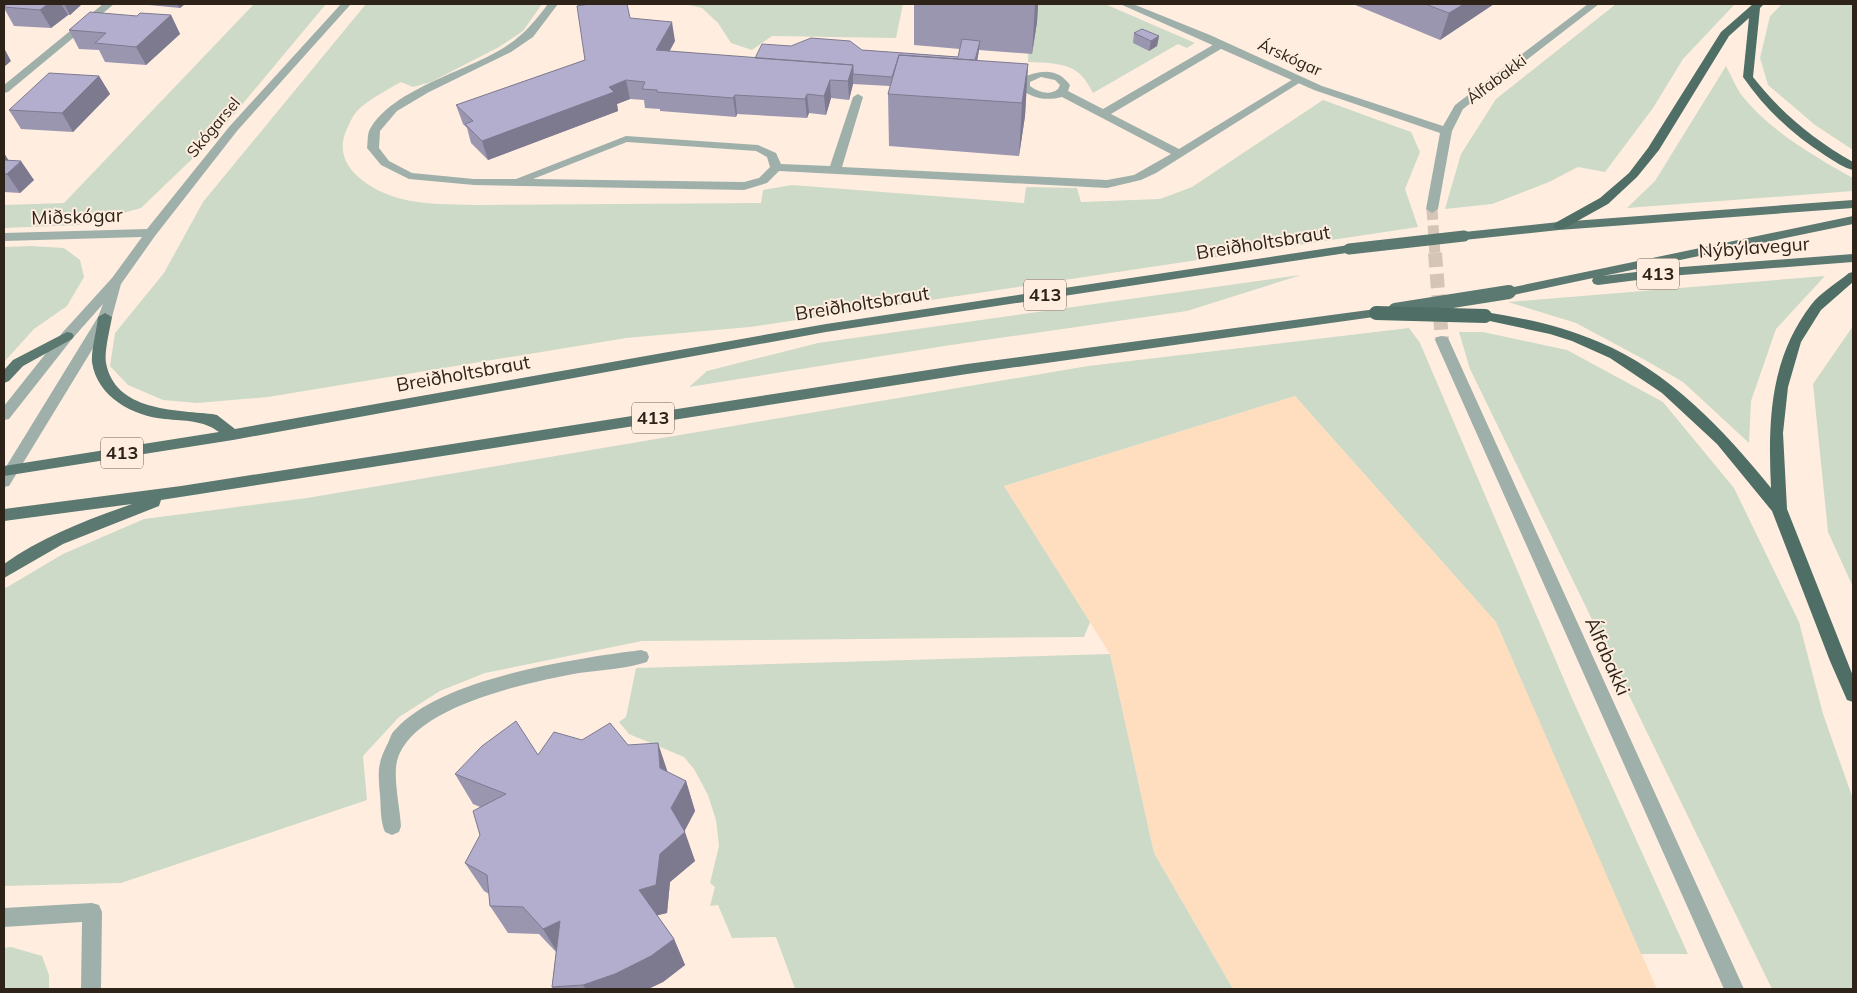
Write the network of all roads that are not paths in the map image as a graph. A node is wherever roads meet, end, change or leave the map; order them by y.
1 (109, 4) edge
2 (346, 4) edge
3 (553, 4) edge
4 (1125, 4) edge
5 (1594, 4) edge
6 (1757, 6) edge
7 (1222, 44) junction
8 (1299, 80) junction
9 (4, 90) edge
10 (1062, 92) dead end
11 (858, 97) dead end
12 (1102, 114) junction
13 (1446, 131) junction
14 (1180, 154) junction
15 (776, 167) junction
16 (1853, 168) edge
17 (835, 170) junction
18 (515, 182) junction
19 (1853, 204) edge
20 (1432, 209) tunnel mouth
21 (1733, 212) junction
22 (1853, 218) edge
23 (1559, 226) junction
24 (151, 233) junction
25 (4, 237) edge
26 (1853, 258) edge
27 (1853, 276) edge
28 (116, 281) junction
29 (1509, 292) junction
30 (1376, 314) junction
31 (105, 317) junction
32 (67, 336) junction
33 (1442, 340) tunnel mouth
34 (4, 378) edge
35 (4, 415) edge
36 (233, 435) junction
37 (6, 474) edge
38 (181, 492) junction
39 (1779, 509) junction
40 (4, 515) edge
41 (4, 572) edge
42 (641, 657) dead end
43 (1853, 694) edge
44 (392, 826) dead end
45 (4, 918) edge
46 (91, 989) edge
47 (1734, 989) edge

1 - 9 street
2 - 24 street, Skógarsel
3 - 18 street
4 - 7 street, Árskógar
5 - 13 street, Álfabakki
6 - 16 highway
6 - 23 highway
7 - 8 street, Árskógar
7 - 12 street
8 - 13 street, Árskógar
8 - 14 street
10 - 12 street
11 - 17 street
12 - 14 street
13 - 20 street, Álfabakki
14 - 17 street
15 - 17 street
15 - 18 street
15 - 18 street
19 - 21 main road, Nýbýlavegur / 413
21 - 22 main road
21 - 23 main road, Breiðholtsbraut / 413
22 - 29 main road
23 - 36 main road, Breiðholtsbraut / 413, bridge
24 - 25 street, Miðskógar
24 - 28 street, Skógarsel
26 - 29 main road, Nýbýlavegur / 413
27 - 39 highway
28 - 31 street, Skógarsel
28 - 32 street, Skógarsel
29 - 30 main road, 413, bridge
30 - 38 main road, 413
30 - 39 highway, bridge
31 - 36 main road
31 - 37 street, Skógarsel
32 - 34 main road
32 - 35 street, Skógarsel
33 - 47 street, Álfabakki
36 - 37 main road, Breiðholtsbraut / 413
38 - 40 main road, 413
38 - 41 main road
39 - 43 highway
42 - 44 street
45 - 46 street

